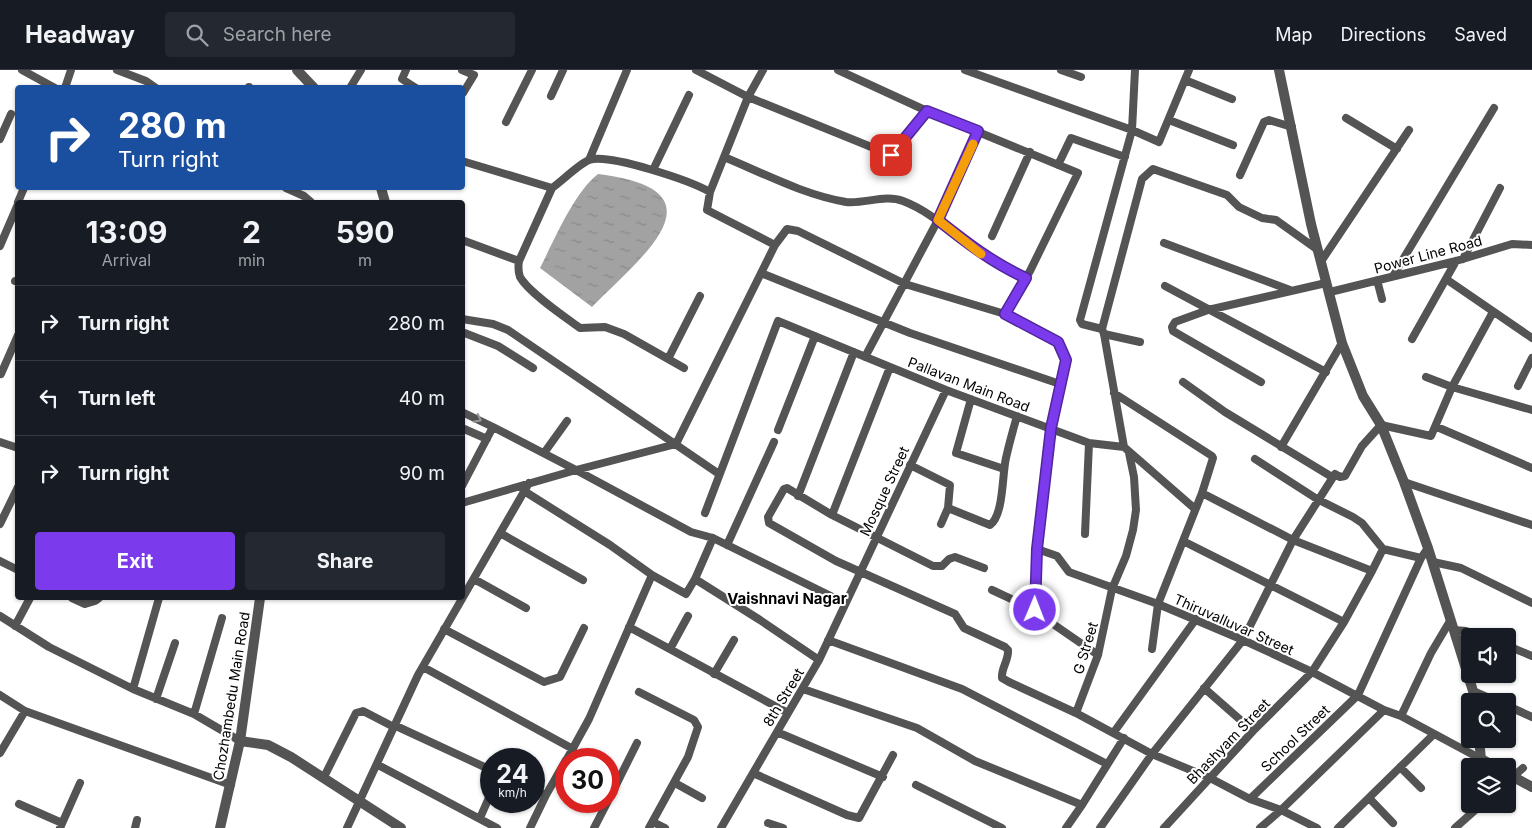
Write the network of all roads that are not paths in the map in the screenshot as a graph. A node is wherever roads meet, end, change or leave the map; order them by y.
1 (22, 70) edge
2 (71, 70) edge
3 (117, 70) edge
4 (361, 70) edge
5 (406, 70) edge
6 (462, 70) edge
7 (532, 70) edge
8 (563, 70) edge
9 (627, 70) edge
10 (696, 70) edge
11 (763, 70) edge
12 (838, 70) edge
13 (965, 70) edge
14 (1060, 70) edge
15 (1134, 70) edge
16 (1189, 70) edge
17 (1279, 70) edge
18 (300, 71) edge
19 (476, 72) edge
20 (1081, 77) dead end
21 (1185, 80) junction
22 (41, 84) edge
23 (66, 85) edge
24 (152, 85) edge
25 (312, 85) edge
26 (352, 85) edge
27 (411, 85) edge
28 (465, 90) edge
29 (689, 95) dead end
30 (551, 96) dead end
31 (748, 97) junction
32 (1232, 99) dead end
33 (1494, 108) dead end
34 (927, 111) junction
35 (11, 114) dead end
36 (1346, 118) dead end
37 (1169, 120) junction
38 (506, 122) dead end
39 (1292, 126) junction
40 (1132, 130) junction
41 (1409, 130) dead end
42 (978, 131) junction
43 (0, 139) edge
44 (1233, 145) dead end
45 (1397, 149) junction
46 (1030, 152) junction
47 (724, 157) junction
48 (1125, 157) junction
49 (589, 160) junction
50 (465, 161) edge
51 (1058, 164) junction
52 (653, 170) junction
53 (1240, 175) dead end
54 (552, 188) junction
55 (1500, 188) dead end
56 (290, 190) edge
57 (710, 192) junction
58 (309, 200) edge
59 (15, 212) edge
60 (938, 220) junction
61 (992, 236) dead end
62 (465, 241) edge
63 (1164, 243) dead end
64 (775, 244) junction
65 (1532, 245) edge
66 (0, 246) edge
67 (1320, 255) junction
68 (1459, 260) junction
69 (519, 261) junction
70 (761, 273) junction
71 (1393, 276) junction
72 (1026, 278) junction
73 (1446, 279) junction
74 (1377, 280) junction
75 (905, 284) junction
76 (1165, 286) dead end
77 (1328, 287) junction
78 (1290, 290) junction
79 (700, 296) dead end
80 (1382, 299) dead end
81 (1208, 310) junction
82 (1493, 312) junction
83 (1005, 314) junction
84 (465, 319) edge
85 (882, 321) junction
86 (1103, 332) junction
87 (465, 333) edge
88 (815, 336) junction
89 (1532, 338) edge
90 (1412, 339) dead end
91 (15, 342) edge
92 (1140, 342) dead end
93 (1342, 343) junction
94 (854, 352) junction
95 (865, 356) junction
96 (1532, 358) edge
97 (668, 359) junction
98 (890, 367) junction
99 (533, 368) dead end
100 (684, 368) dead end
101 (1326, 372) junction
102 (1, 374) edge
103 (1426, 377) dead end
104 (1183, 382) dead end
105 (1261, 382) dead end
106 (1060, 384) junction
107 (1518, 386) dead end
108 (1452, 387) junction
109 (946, 390) junction
110 (1114, 393) junction
111 (972, 399) junction
112 (1532, 410) edge
113 (465, 413) edge
114 (1016, 416) junction
115 (567, 421) dead end
116 (1381, 425) junction
117 (494, 427) junction
118 (1437, 427) junction
119 (1051, 428) junction
120 (465, 429) edge
121 (778, 430) dead end
122 (487, 439) junction
123 (0, 442) edge
124 (774, 442) dead end
125 (1089, 443) junction
126 (676, 444) junction
127 (15, 447) edge
128 (1281, 447) junction
129 (1126, 450) junction
130 (544, 454) junction
131 (1255, 460) dead end
132 (910, 465) junction
133 (1532, 468) edge
134 (1004, 469) junction
135 (576, 470) junction
136 (719, 474) junction
137 (1332, 477) junction
138 (465, 480) edge
139 (1404, 482) junction
140 (529, 483) junction
141 (524, 491) junction
142 (15, 492) edge
143 (1202, 493) junction
144 (798, 496) junction
145 (1317, 499) junction
146 (465, 502) edge
147 (948, 508) junction
148 (1194, 508) junction
149 (705, 513) dead end
150 (832, 515) junction
151 (0, 524) edge
152 (941, 524) dead end
153 (1532, 525) edge
154 (500, 533) junction
155 (1085, 534) dead end
156 (876, 537) junction
157 (714, 538) junction
158 (1293, 540) junction
159 (1183, 541) junction
160 (727, 545) junction
161 (1428, 548) junction
162 (1037, 549) junction
163 (1383, 549) junction
164 (1421, 558) junction
165 (0, 561) edge
166 (1433, 562) junction
167 (15, 568) edge
168 (984, 568) dead end
169 (1372, 571) junction
170 (860, 572) junction
171 (652, 575) junction
172 (474, 579) junction
173 (695, 579) junction
174 (583, 580) dead end
175 (1270, 585) junction
176 (1112, 589) junction
177 (992, 590) dead end
178 (465, 594) edge
179 (29, 600) edge
180 (76, 600) edge
181 (96, 600) edge
182 (158, 600) edge
183 (260, 600) edge
184 (462, 600) edge
185 (845, 603) junction
186 (1532, 603) edge
187 (1158, 604) junction
188 (526, 608) dead end
189 (1035, 610) junction
190 (0, 616) edge
191 (688, 616) dead end
192 (222, 618) dead end
193 (1196, 619) junction
194 (1344, 622) junction
195 (15, 626) junction
196 (1452, 626) junction
197 (628, 627) junction
198 (584, 628) dead end
199 (1461, 629) edge
200 (444, 630) junction
201 (734, 640) dead end
202 (828, 640) junction
203 (1243, 640) junction
204 (176, 643) dead end
205 (670, 649) junction
206 (1152, 649) dead end
207 (1516, 649) edge
208 (1098, 655) junction
209 (1532, 656) edge
210 (819, 660) junction
211 (423, 667) junction
212 (1312, 672) junction
213 (714, 674) junction
214 (1204, 688) junction
215 (133, 689) junction
216 (803, 689) junction
217 (639, 692) dead end
218 (1472, 693) edge
219 (0, 695) edge
220 (1358, 696) junction
221 (156, 699) junction
222 (1384, 710) junction
223 (1516, 710) edge
224 (25, 711) junction
225 (788, 713) junction
226 (1076, 713) junction
227 (194, 714) junction
228 (1401, 716) junction
229 (1532, 717) edge
230 (393, 726) junction
231 (1254, 731) junction
232 (777, 732) junction
233 (1114, 732) junction
234 (1433, 735) junction
235 (1124, 738) junction
236 (240, 741) junction
237 (637, 743) dead end
238 (571, 748) edge
239 (574, 748) edge
240 (0, 753) edge
241 (1152, 754) junction
242 (893, 755) dead end
243 (1479, 758) edge
244 (378, 764) junction
245 (1107, 764) junction
246 (480, 765) edge
247 (1400, 767) junction
248 (1523, 768) dead end
249 (1516, 772) edge
250 (753, 773) junction
251 (620, 776) edge
252 (324, 777) junction
253 (883, 777) junction
254 (1210, 778) junction
255 (555, 780) edge
256 (1516, 780) edge
257 (80, 783) dead end
258 (675, 783) junction
259 (231, 785) junction
260 (916, 785) dead end
261 (1532, 787) edge
262 (1421, 788) dead end
263 (546, 795) joint
264 (702, 798) dead end
265 (1369, 798) junction
266 (1250, 799) junction
267 (360, 801) junction
268 (19, 804) dead end
269 (1082, 804) junction
270 (1281, 810) junction
271 (482, 813) edge
272 (602, 813) edge
273 (1472, 813) edge
274 (480, 818) junction
275 (768, 823) dead end
276 (1393, 823) dead end
277 (651, 825) edge
278 (61, 826) edge
279 (220, 828) edge
280 (347, 828) edge
281 (401, 828) edge
282 (497, 828) edge
283 (530, 828) edge
284 (594, 828) edge
285 (665, 828) edge
286 (721, 828) edge
287 (782, 828) edge
288 (1002, 828) edge
289 (1066, 828) edge
290 (1100, 828) edge
291 (1164, 828) edge
292 (1260, 828) edge
293 (1318, 828) edge
294 (1338, 828) edge
295 (1456, 828) edge

1 - 22 street
2 - 23 street
3 - 24 street
4 - 26 street
5 - 27 street
6 - 19 street
7 - 38 street
8 - 30 street
9 - 49 street
10 - 31 street
11 - 31 street
12 - 34 street
13 - 40 street
14 - 20 street
15 - 40 street
16 - 21 street
17 - 39 street
18 - 25 street
19 - 28 street
21 - 32 street
21 - 37 street
29 - 52 street
31 - 34 street
31 - 47 street
33 - 71 street
34 - 42 street
35 - 43 street
36 - 45 street
37 - 40 street
37 - 44 street
39 - 53 street
39 - 67 street
40 - 48 street
41 - 45 street
42 - 46 street
42 - 60 street
45 - 67 street
46 - 51 street
46 - 61 street
47 - 57 street
47 - 60 street
48 - 51 street
48 - 86 street
49 - 52 street
49 - 54 street
50 - 54 street
51 - 72 street
52 - 57 street
54 - 69 street
55 - 68 street
56 - 58 street
57 - 64 street
59 - 66 street
60 - 72 street
60 - 75 street
62 - 69 street
63 - 78 street
64 - 70 street
64 - 75 street
65 - 68 street, Power Line Road
67 - 77 street
67 - 86 street
68 - 71 street, Power Line Road
68 - 73 street
69 - 97 street
70 - 85 street
70 - 126 street
71 - 74 street, Power Line Road
72 - 83 street
73 - 82 street
73 - 90 street
74 - 77 street, Power Line Road
74 - 80 street
75 - 83 street
75 - 85 street
76 - 81 street
77 - 78 street, Power Line Road
77 - 93 street
78 - 81 street, Power Line Road
79 - 97 street
81 - 101 street
81 - 105 street, Power Line Road
82 - 89 street
82 - 108 street
83 - 106 street
84 - 126 street
85 - 95 street
85 - 106 street
86 - 92 street
86 - 110 street, G Street
87 - 99 street
88 - 94 street, Pallavan Main Road
88 - 121 street
88 - 136 street, Pallavan Main Road
91 - 102 street
93 - 101 street
93 - 116 street
94 - 95 street, Pallavan Main Road
94 - 144 street
95 - 98 street, Pallavan Main Road
96 - 107 street
97 - 100 street
98 - 109 street, Pallavan Main Road
98 - 150 street
101 - 128 street
103 - 108 street
104 - 128 street
106 - 119 street
108 - 112 street
108 - 118 street
109 - 111 street, Pallavan Main Road
109 - 132 street, Mosque Street
110 - 129 street, G Street
110 - 143 street
111 - 114 street, Pallavan Main Road
111 - 134 street
113 -> 117 street
114 - 119 street, Pallavan Main Road
114 - 134 street
115 - 130 street
116 - 118 street
116 - 137 street
116 - 139 street
117 - 122 street
117 - 130 street
118 - 133 street
119 - 125 street, Pallavan Main Road
119 - 162 street
120 - 122 street
122 - 138 street
123 - 127 street
124 - 160 street
125 - 129 street, Pallavan Main Road
125 - 155 street
126 - 135 street
126 - 136 street
128 - 137 street
129 - 148 street
129 - 176 street, G Street
130 - 135 street
131 - 145 street
132 - 147 street
132 - 156 street, Mosque Street
134 - 147 street
135 - 140 street
135 - 157 street
136 - 149 street
137 - 145 street
139 - 153 street
139 - 161 street
140 - 141 street
140 - 146 street
141 - 154 street
141 - 171 street
142 - 151 street
143 - 148 street
143 - 158 street
144 - 150 street
144 - 170 street
145 - 158 street
145 - 163 street
147 - 152 street
148 - 159 street
150 - 156 street
154 - 172 street
154 - 174 street
156 - 168 street
156 - 170 street, Mosque Street
157 - 160 street
157 - 173 street
158 - 169 street
158 - 175 street
159 - 175 street
159 - 187 street
160 - 185 street
161 - 164 street
161 - 166 street
162 - 176 street, Thiruvalluvar Street
162 - 189 street
163 - 164 street
163 - 169 street, Bhashyam Street
164 - 220 street
165 - 167 street
166 - 186 street
166 - 196 street
169 - 194 street, Bhashyam Street
170 - 185 street, Mosque Street
170 - 226 street
171 - 173 street
171 - 197 street
172 - 178 street
172 - 188 street
173 - 210 street
175 - 194 street
175 - 203 street
176 - 187 street, Thiruvalluvar Street
176 - 208 street, G Street
177 - 189 street
179 - 195 street
180 - 181 street
182 - 215 street
183 - 236 street, Chozhambedu Main Road
184 - 200 street
185 - 202 street, 8th Street
187 - 193 street, Thiruvalluvar Street
187 - 206 street
189 - 208 street
190 - 195 street
191 - 205 street
192 - 227 street
193 - 203 street, Thiruvalluvar Street
193 - 233 street
194 - 212 street, Bhashyam Street
195 - 215 street
196 - 199 street
196 - 218 street
196 - 228 street
197 - 205 street
197 - 239 street
198 - 200 street
200 - 211 street
201 - 213 street
202 - 210 street, 8th Street
202 - 245 street
203 - 212 street, Thiruvalluvar Street
203 - 214 street
204 - 221 street
205 - 213 street
207 - 209 street
208 - 226 street, G Street
210 - 216 street, 8th Street
211 - 230 street
211 - 238 street
212 - 220 street, Thiruvalluvar Street
212 - 231 street, Bhashyam Street
213 - 225 street
214 - 231 street
214 - 241 street
215 - 221 street
216 - 225 street, 8th Street
216 - 269 street
217 - 258 street
219 - 224 street
220 - 222 street, Thiruvalluvar Street
220 - 266 street, School Street
221 - 227 street
222 - 228 street, Thiruvalluvar Street
222 - 270 street
223 - 229 street
224 - 240 street
224 - 259 street
225 - 232 street, 8th Street
226 - 233 street
227 - 236 street
228 - 234 street, Thiruvalluvar Street
230 - 244 street
230 - 246 street
230 - 252 street
231 - 254 street, Bhashyam Street
232 - 250 street, 8th Street
232 - 253 street
233 - 235 street
234 - 243 street, Thiruvalluvar Street
234 - 247 street
235 - 241 street
235 - 245 street
236 - 252 street
236 - 259 street, Chozhambedu Main Road
237 - 251 street
241 - 254 street
241 - 290 street
242 - 253 street
244 - 267 street
244 - 274 street
245 - 269 street
247 - 262 street
247 - 265 street
248 - 249 street
250 - 253 street
250 - 286 street, 8th Street
252 - 267 street
254 - 266 street
254 - 291 street, Bhashyam Street
255 - 263 street
256 - 261 street
257 - 278 street
258 - 264 street
258 - 277 street
259 - 279 street, Chozhambedu Main Road
260 - 288 street
263 - 283 street
265 - 276 street
265 - 294 street
266 - 270 street
267 - 280 street
267 - 281 street
268 - 278 street
269 - 289 street
270 - 292 street
270 - 293 street
271 - 274 street
272 - 284 street
273 - 295 street
274 - 282 street
275 - 287 street
277 - 285 street

